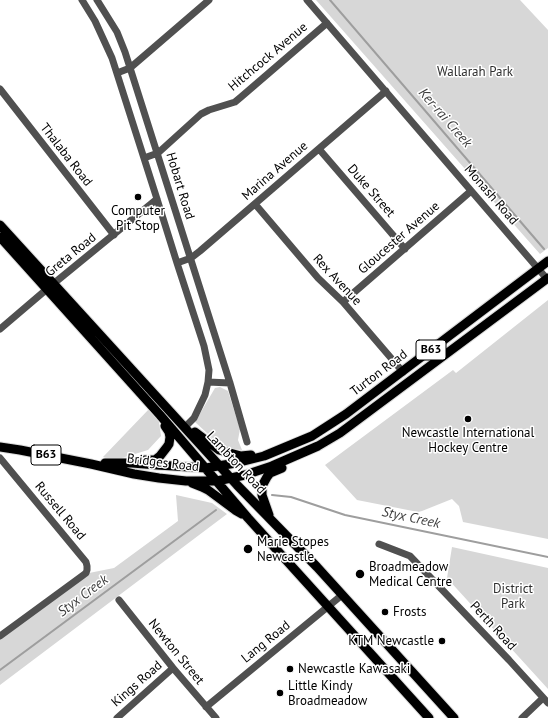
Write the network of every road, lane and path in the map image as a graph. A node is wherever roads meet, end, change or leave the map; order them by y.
1 (82, 0) edge
2 (98, 0) edge
3 (210, 0) edge
4 (307, 0) edge
5 (327, 23) junction
6 (130, 68) junction
7 (117, 73) junction
8 (0, 89) edge
9 (386, 91) junction
10 (319, 149) junction
11 (158, 153) junction
12 (144, 158) junction
13 (471, 191) junction
14 (157, 199) junction
15 (255, 204) junction
16 (0, 225) edge
17 (114, 235) junction
18 (0, 237) edge
19 (405, 249) junction
20 (190, 258) junction
21 (548, 262) edge
22 (176, 263) junction
23 (538, 269) junction
24 (548, 278) edge
25 (50, 287) junction
26 (343, 302) junction
27 (0, 329) edge
28 (403, 372) junction
29 (208, 382) junction
30 (230, 383) junction
31 (160, 415) junction
32 (184, 427) junction
33 (247, 442) dead end
34 (0, 447) edge
35 (307, 451) junction
36 (264, 456) junction
37 (0, 458) edge
38 (132, 463) junction
39 (91, 464) junction
40 (220, 465) junction
41 (206, 468) junction
42 (232, 478) junction
43 (186, 481) junction
44 (217, 481) junction
45 (248, 518) junction
46 (270, 518) junction
47 (379, 544) dead end
48 (342, 595) junction
49 (119, 600) dead end
50 (328, 607) junction
51 (0, 636) edge
52 (173, 668) junction
53 (546, 701) edge
54 (206, 707) junction
55 (117, 718) edge
56 (216, 718) edge
57 (429, 718) edge
58 (454, 718) edge
59 (522, 718) edge

1 - 7 street, Hobart Road
2 - 6 street, Hobart Road
3 - 6 street
4 - 5 street, Monash Road
5 - 9 street, Monash Road
5 - 11 street, Hitchcock Avenue
6 - 7 street
6 - 11 street, Hobart Road
7 - 12 street, Hobart Road
8 - 17 street, Thalaba Road
9 - 10 street, Marina Avenue
9 - 13 street, Monash Road
10 - 15 street, Marina Avenue
10 - 19 street, Duke Street
11 - 12 street, Hitchcock Avenue
11 - 20 street, Hobart Road
12 - 14 street, Hobart Road
13 - 19 street, Gloucester Avenue
13 - 23 street, Monash Road
14 - 17 street, Greta Road
14 - 22 street, Hobart Road
15 - 20 street, Marina Avenue
15 - 26 street, Rex Avenue
16 - 25 main road, Lambton Road
17 - 25 street, Greta Road
18 - 25 main road, Lambton Road
19 - 26 street, Gloucester Avenue
20 - 22 street, Marina Avenue
20 - 30 street, Hobart Road
21 - 23 main road, Turton Road / B63
22 - 29 street, Hobart Road
23 - 24 street, Monash Road
23 - 28 main road, Turton Road / B63
24 - 35 main road, Turton Road / B63
25 - 27 street, Greta Road
25 - 31 main road, Lambton Road
25 - 32 main road, Lambton Road
26 - 28 street, Rex Avenue
28 - 36 main road, Turton Road / B63
29 - 30 street
29 - 32 street, Hobart Road
30 - 33 street, Hobart Road
31 - 38 main road
31 - 41 main road, Lambton Road
32 - 36 main road
32 - 40 main road, Lambton Road
34 - 39 main road, Bridges Road / B63
35 - 42 main road, Turton Road / B63
35 - 46 main road
36 - 40 main road, Turton Road / B63
37 - 51 street, Russell Road
38 - 39 main road, Bridges Road / B63
38 - 41 main road, Bridges Road / B63
39 - 43 main road, Bridges Road / B63
40 - 41 main road, Turton Road / B63
40 - 42 main road, Lambton Road
41 - 44 main road, Lambton Road
42 - 44 main road, Bridges Road / B63
42 - 46 main road, Lambton Road
43 - 44 main road, Bridges Road / B63
43 - 45 main road
44 - 45 main road, Lambton Road
45 - 50 main road, Lambton Road
46 - 48 main road, Lambton Road
47 - 53 street, Perth Road
48 - 50 street, Lang Road
48 - 58 main road, Lambton Road
49 - 52 street, Newton Street
50 - 54 street, Lang Road
50 - 57 main road, Lambton Road
52 - 54 street, Newton Street
52 - 55 street, Kings Road
53 - 59 street
54 - 56 street, Newton Street

